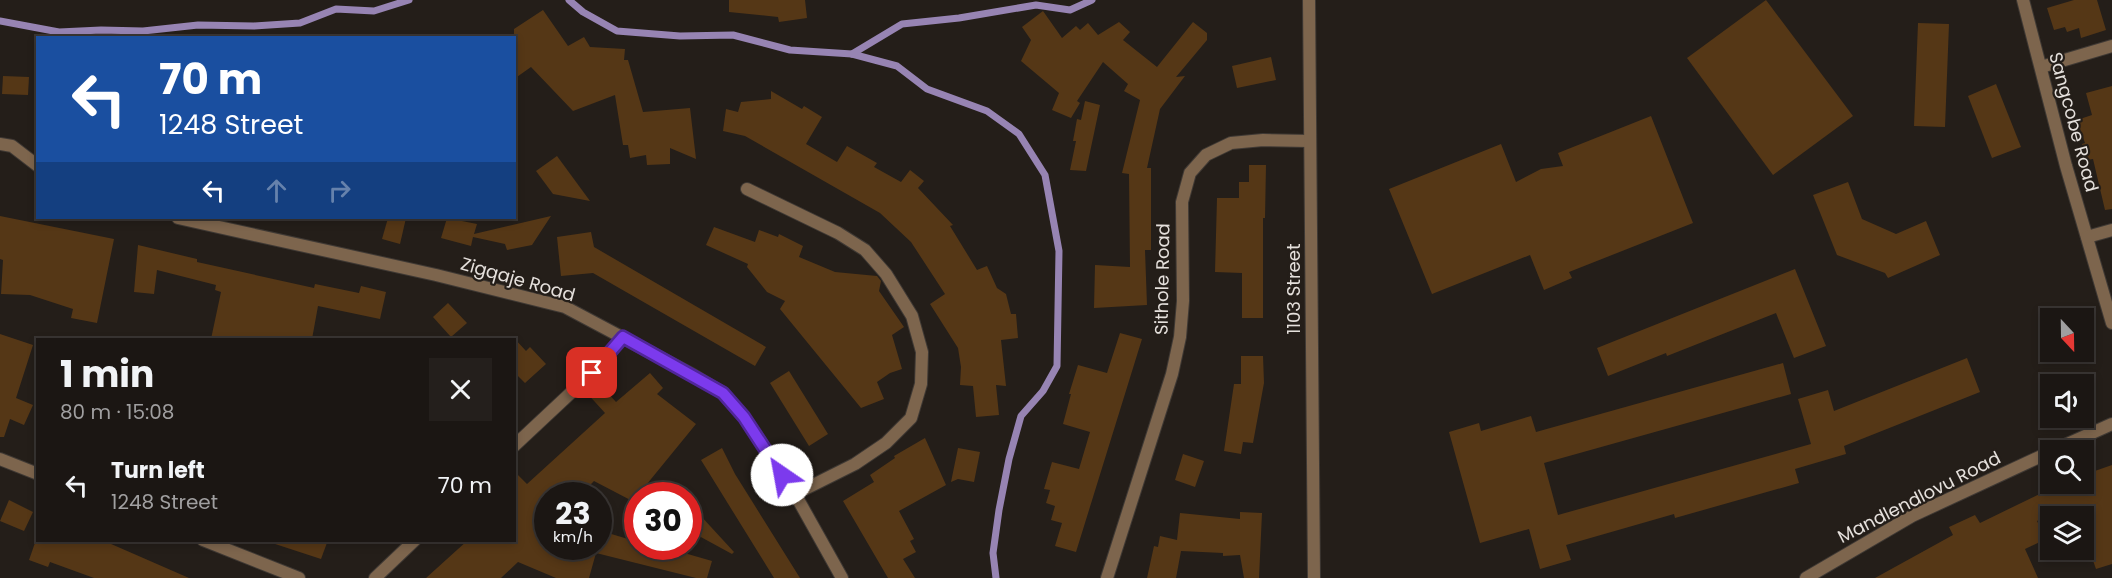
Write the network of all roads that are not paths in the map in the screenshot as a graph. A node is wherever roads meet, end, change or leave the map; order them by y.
1 (1309, 0) edge
2 (2023, 0) edge
3 (2112, 46) edge
4 (2041, 67) junction
5 (1309, 141) junction
6 (0, 144) edge
7 (36, 164) edge
8 (747, 189) dead end
9 (183, 219) edge
10 (2112, 230) edge
11 (2087, 237) junction
12 (2112, 323) edge
13 (623, 337) junction
14 (2112, 424) edge
15 (2076, 440) edge
16 (516, 444) edge
17 (2040, 457) edge
18 (0, 459) edge
19 (36, 473) edge
20 (795, 494) junction
21 (208, 542) edge
22 (413, 542) edge
23 (299, 578) edge
24 (375, 578) edge
25 (842, 578) edge
26 (1107, 578) edge
27 (1314, 578) edge
28 (1806, 578) edge

1 - 5 street, 1103 Street
2 - 4 street, Sangcobe Road
3 - 4 street
4 - 11 street, Sangcobe Road
5 - 26 street, Sithole Road
5 - 27 street, 1103 Street
6 - 7 street
8 - 20 street
9 - 13 street, Zigqaje Road
10 - 11 street
11 - 12 street, Sangcobe Road
13 - 16 street
13 - 20 street, Zigqaje Road
14 - 15 street, Mandlendlovu Road
17 - 28 street, Mandlendlovu Road
18 - 19 street
20 - 25 street, Zigqaje Road
21 - 23 street
22 - 24 street

